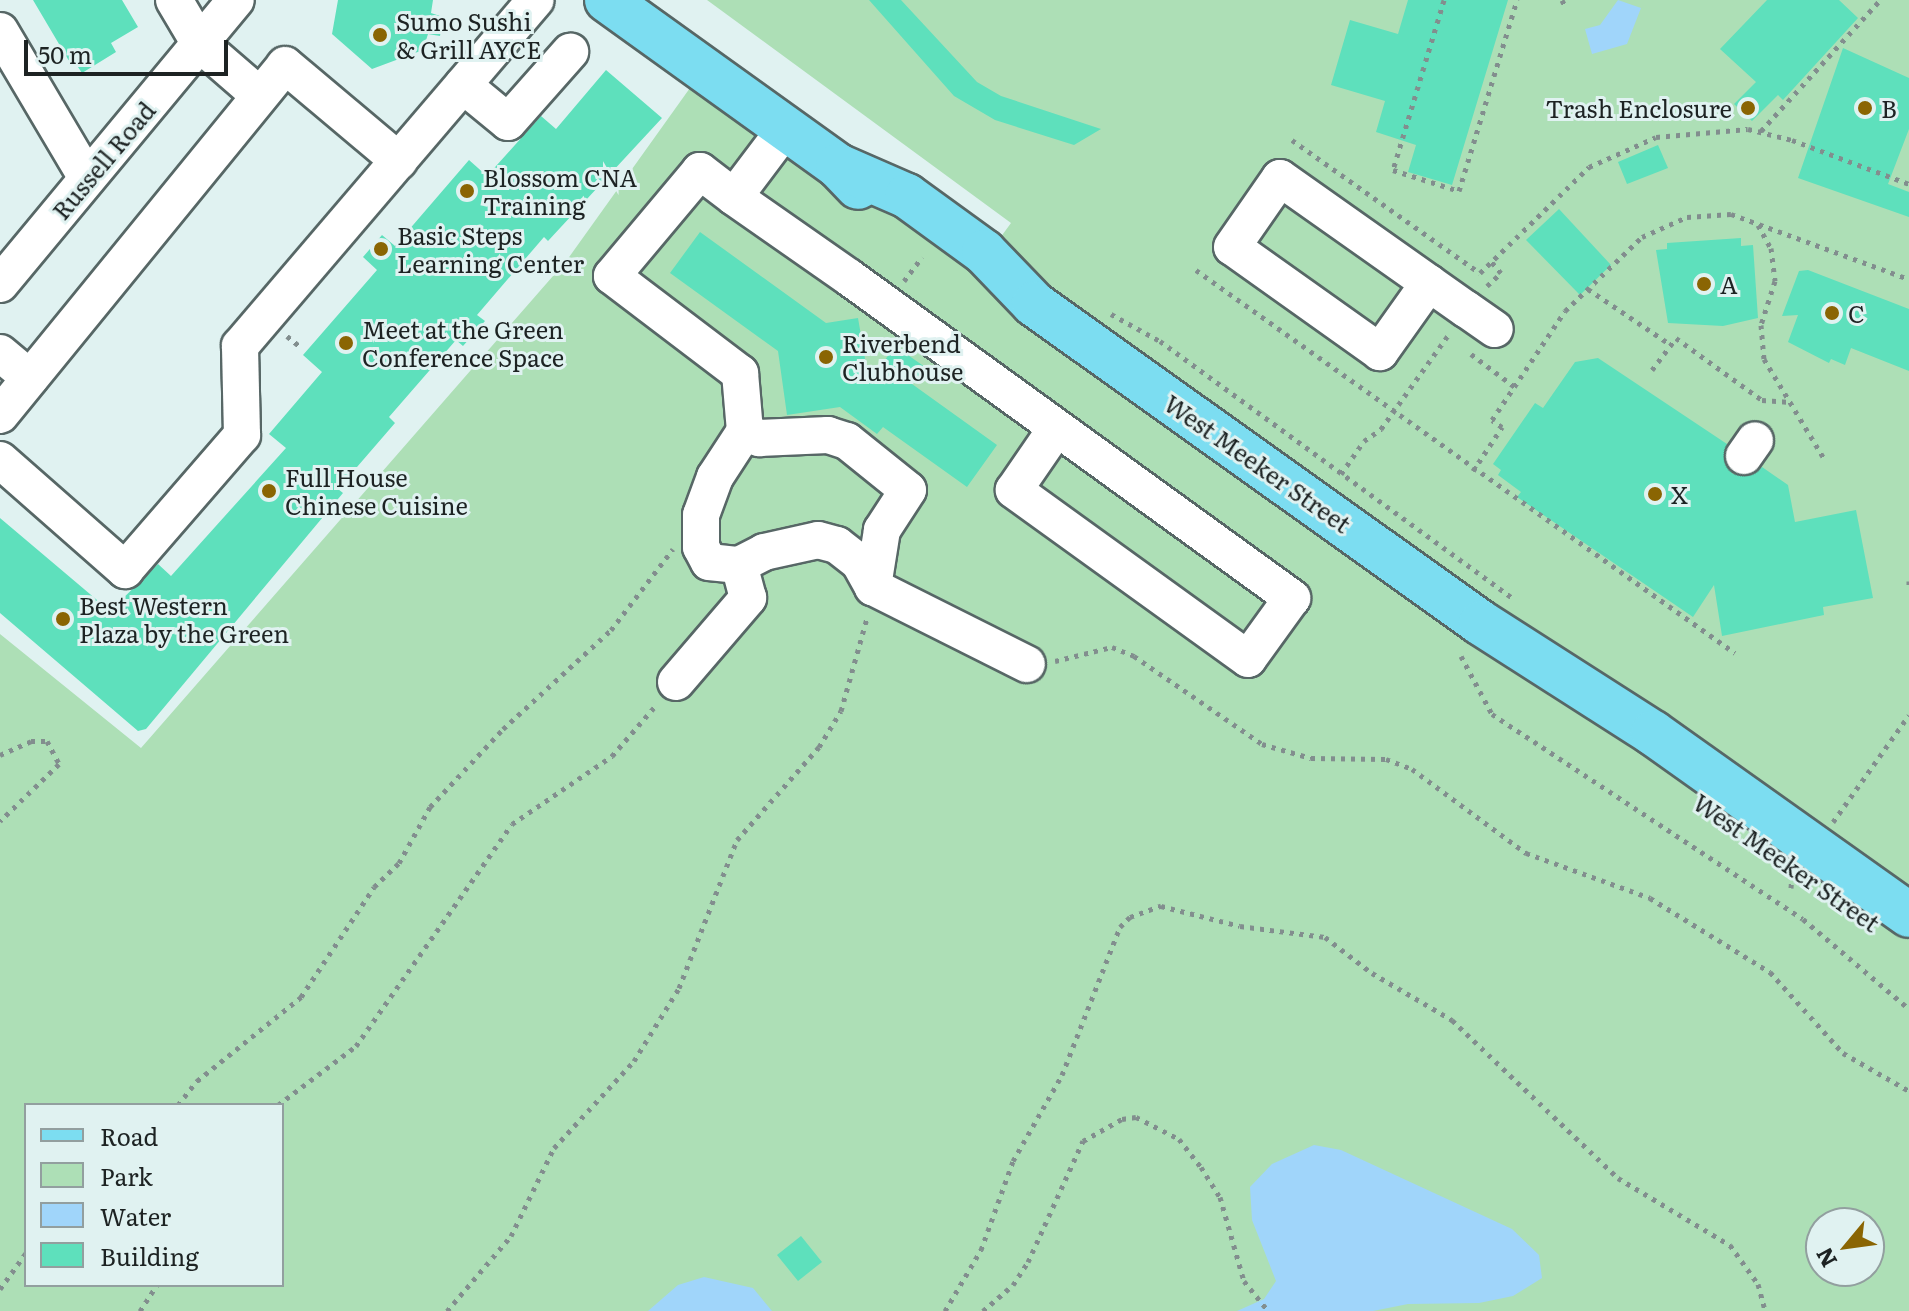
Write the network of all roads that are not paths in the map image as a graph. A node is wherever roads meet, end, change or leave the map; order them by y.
1 (174, 0) edge
2 (236, 0) edge
3 (535, 0) edge
4 (607, 0) edge
5 (0, 31) edge
6 (200, 44) junction
7 (570, 52) dead end
8 (463, 85) junction
9 (260, 96) junction
10 (786, 128) junction
11 (399, 161) junction
12 (87, 178) junction
13 (734, 197) junction
14 (1429, 283) junction
15 (0, 284) edge
16 (1469, 325) road end
17 (0, 353) edge
18 (30, 378) junction
19 (0, 415) edge
20 (1056, 429) junction
21 (745, 431) junction
22 (0, 460) edge
23 (739, 565) junction
24 (873, 587) junction
25 (1471, 639) junction
26 (1027, 664) road end
27 (676, 682) road end
28 (1909, 915) edge
29 (1909, 947) edge

1 - 6 street
2 - 6 street, Russell Road
3 - 8 street
4 - 10 main road, West Meeker Street
5 - 12 street
6 - 9 street
6 - 12 street, Russell Road
7 - 8 street
8 - 11 street
9 - 11 street
9 - 18 street
10 - 13 street
10 - 25 main road, West Meeker Street
11 - 22 street
12 - 15 street, Russell Road
13 - 20 street
13 - 21 street
14 - 14 street
14 - 16 street
17 - 18 street
18 - 19 street
20 - 20 street
21 - 23 street
21 - 24 street
23 - 24 street
23 - 27 street
24 - 26 street
25 - 28 main road, West Meeker Street
25 - 29 main road, West Meeker Street

